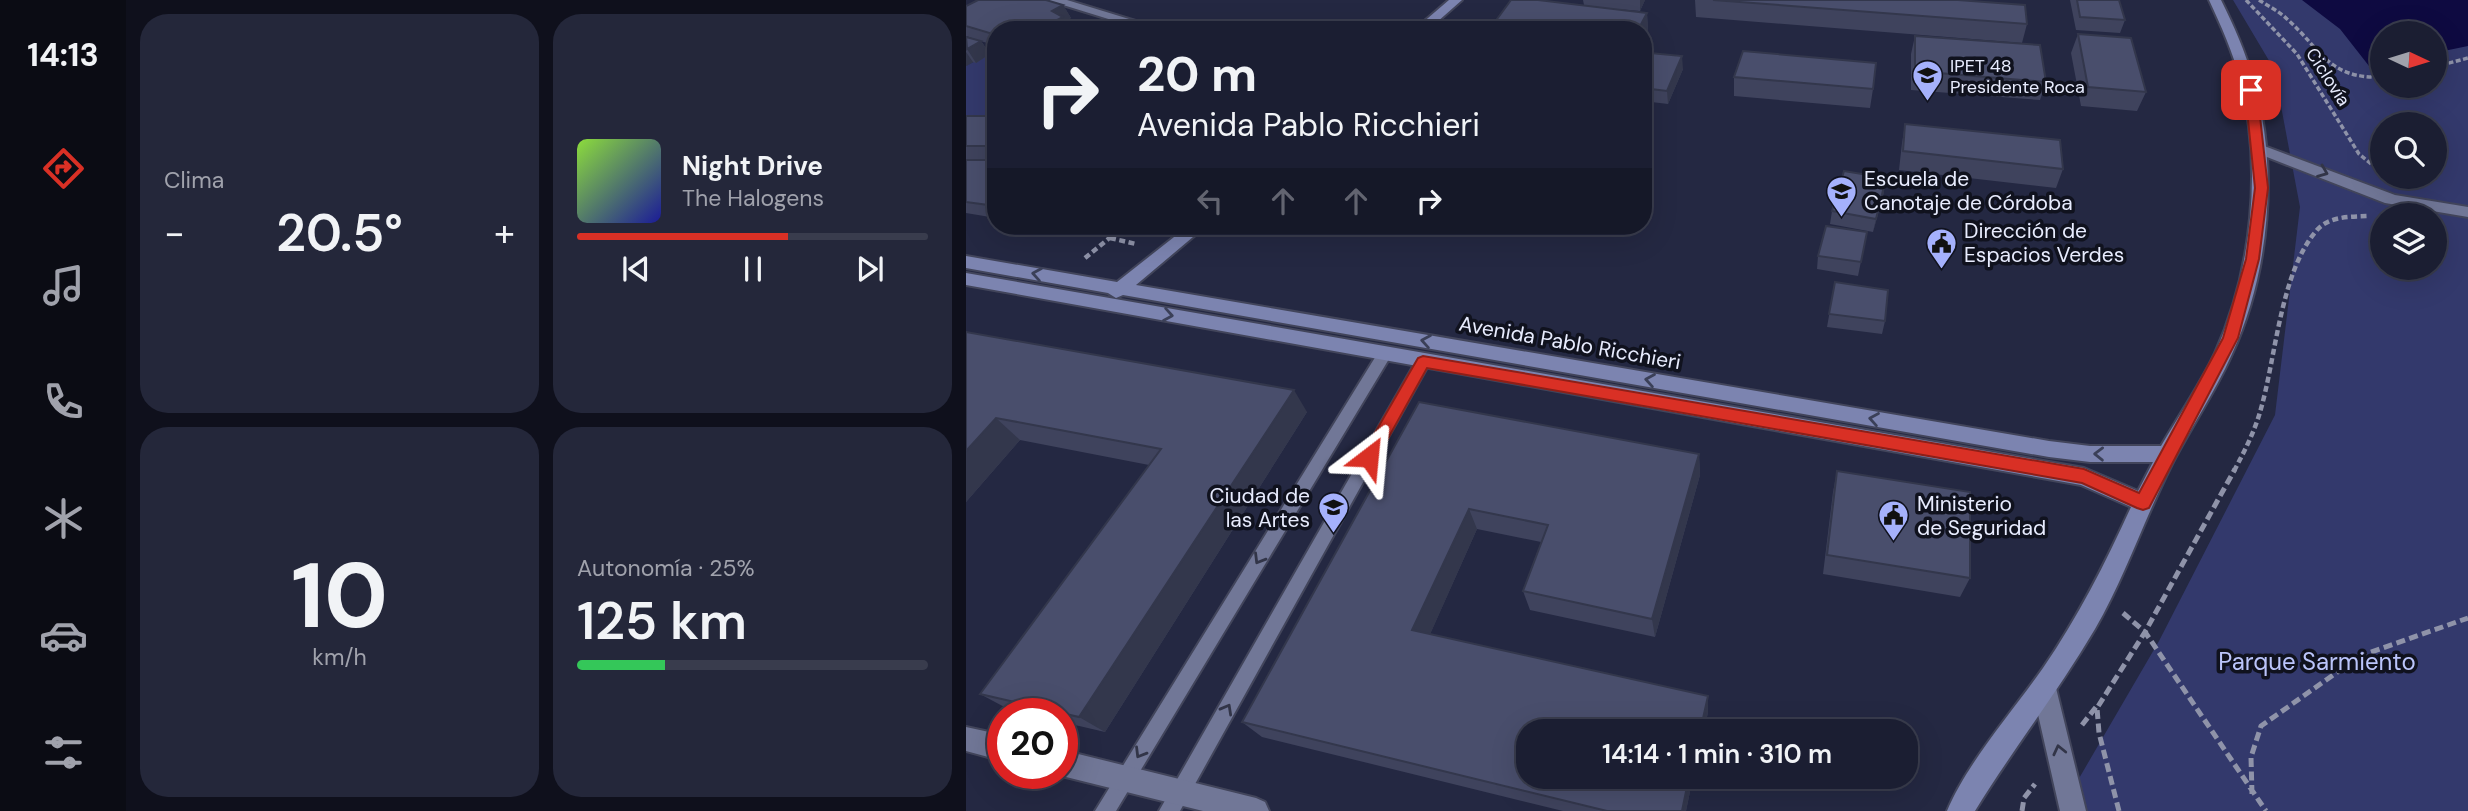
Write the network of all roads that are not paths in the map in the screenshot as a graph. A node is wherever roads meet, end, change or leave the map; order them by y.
1 (1053, 0) edge
2 (1456, 0) edge
3 (1471, 0) edge
4 (2215, 0) edge
5 (1124, 21) edge
6 (1431, 21) edge
7 (1446, 21) edge
8 (2259, 149) junction
9 (2468, 212) edge
10 (1166, 235) edge
11 (1185, 235) edge
12 (966, 262) edge
13 (966, 279) edge
14 (1103, 294) junction
15 (1384, 355) junction
16 (1423, 362) junction
17 (2167, 454) junction
18 (2143, 503) junction
19 (2044, 688) junction
20 (966, 739) edge
21 (987, 744) edge
22 (1078, 767) edge
23 (1125, 779) junction
24 (1174, 802) edge
25 (1105, 811) edge
26 (1256, 811) edge
27 (1960, 811) edge
28 (2073, 811) edge

1 - 5 street
2 - 6 main road
3 - 7 main road
4 - 8 main road
8 -> 9 street
8 - 17 main road
10 - 14 main road
11 - 14 main road
14 -> 12 main road, Avenida Pablo Ricchieri
13 - 14 main road, Avenida Pablo Ricchieri
14 -> 15 main road, Avenida Pablo Ricchieri
17 -> 14 main road, Avenida Pablo Ricchieri
15 - 16 main road, Avenida Pablo Ricchieri
15 -> 23 lane
16 - 18 main road, Avenida Pablo Ricchieri
24 -> 16 lane
17 - 18 main road
18 - 19 main road
19 - 27 main road
28 -> 19 street
20 - 21 street
22 - 23 street
23 - 24 street
23 - 25 lane
24 - 26 street

